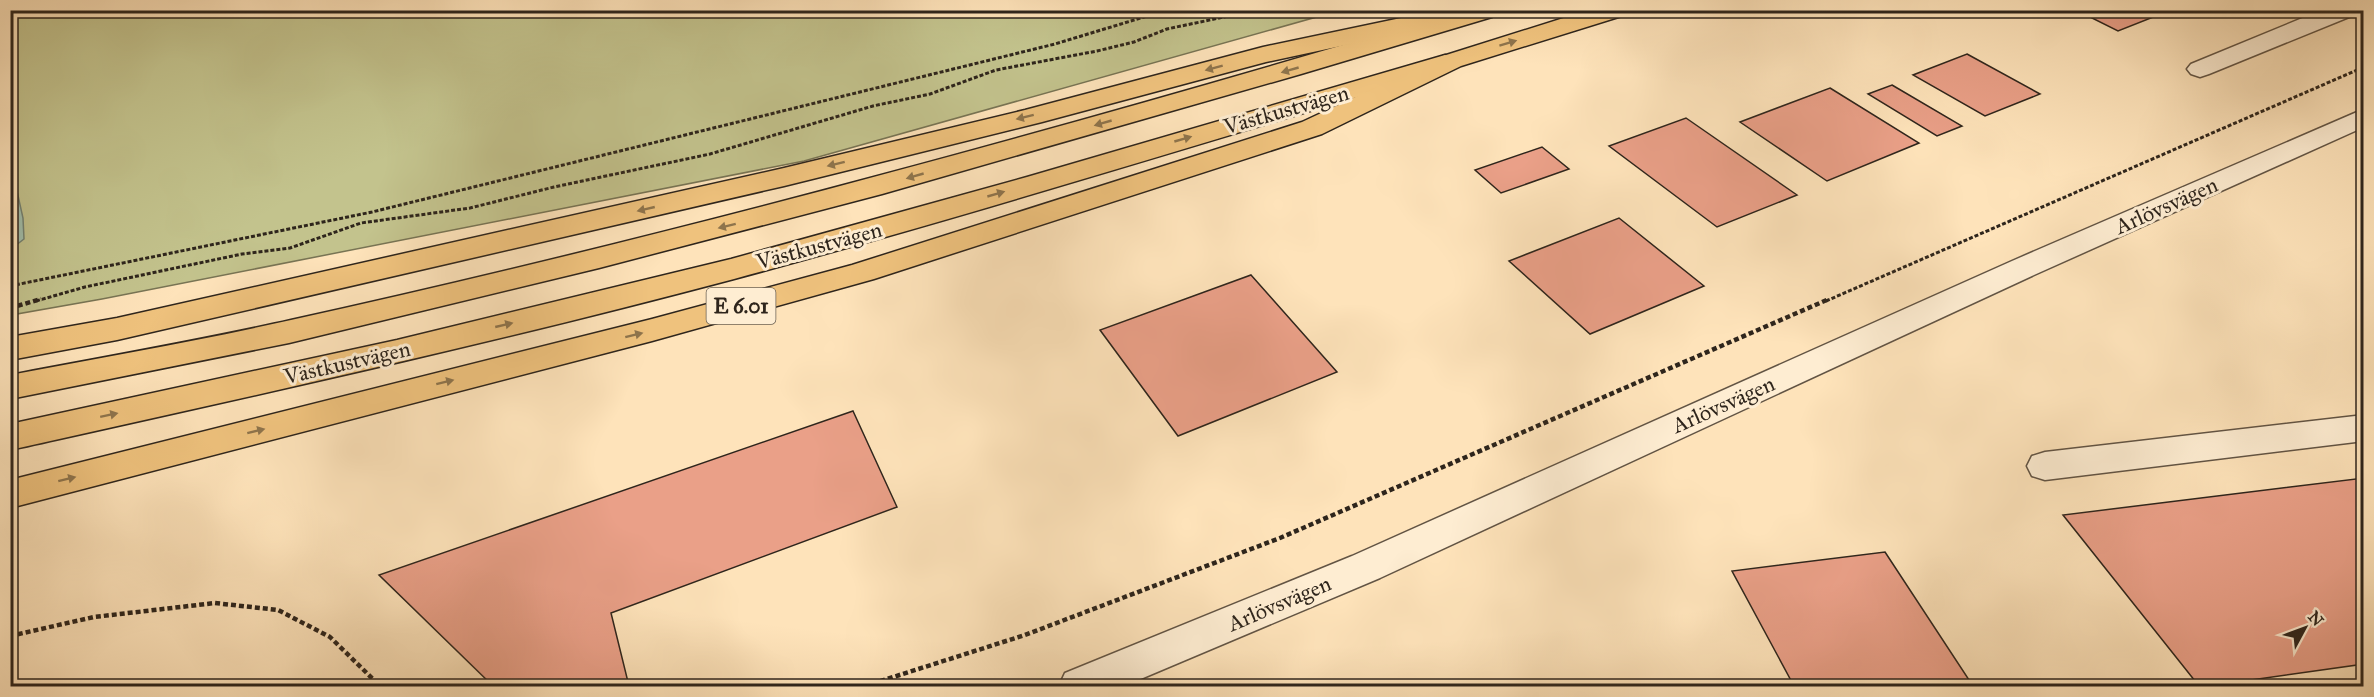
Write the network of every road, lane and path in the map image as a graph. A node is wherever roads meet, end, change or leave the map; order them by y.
1 (1167, 10) edge
2 (1257, 10) edge
3 (1476, 10) edge
4 (1487, 10) edge
5 (1616, 10) edge
6 (2345, 10) edge
7 (1452, 61) junction
8 (2364, 67) edge
9 (2200, 69) dead end
10 (2364, 117) edge
11 (10, 286) edge
12 (10, 308) edge
13 (10, 349) edge
14 (10, 387) edge
15 (2364, 428) edge
16 (10, 437) edge
17 (2045, 465) dead end
18 (10, 494) edge
19 (10, 636) edge
20 (380, 687) edge
21 (865, 687) edge
22 (1080, 687) edge

1 - 11 path
2 - 12 path
3 -> 13 main road
4 -> 14 main road, Västkustvägen
7 -> 5 main road, Västkustvägen / E 6.01
6 - 9 street
16 -> 7 main road, Västkustvägen
18 -> 7 main road, E 6.01
8 - 21 path
10 - 22 street, Arlövsvägen
15 - 17 street
19 - 20 path

